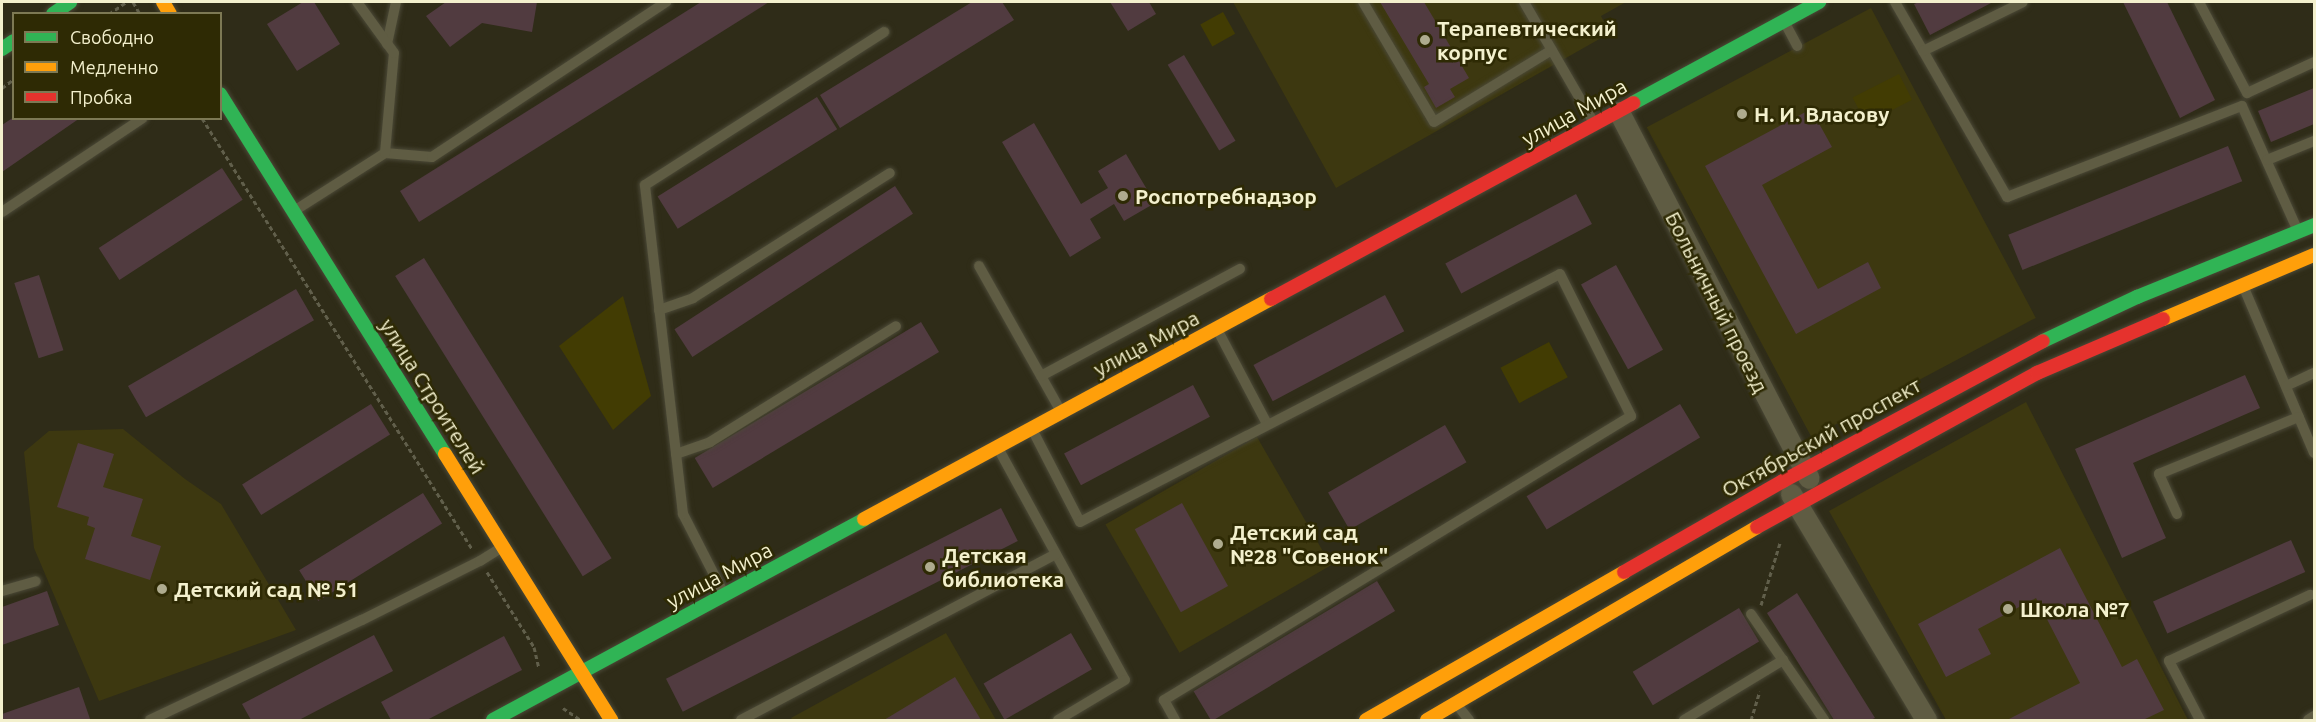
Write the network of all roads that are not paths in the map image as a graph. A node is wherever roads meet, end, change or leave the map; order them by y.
1 (70, 2) edge
2 (357, 2) edge
3 (396, 2) edge
4 (666, 2) edge
5 (1363, 2) edge
6 (1524, 2) edge
7 (1819, 2) edge
8 (1895, 2) edge
9 (2023, 2) edge
10 (2199, 2) edge
11 (56, 12) edge
12 (1784, 21) junction
13 (884, 32) dead end
14 (387, 44) junction
15 (1797, 46) dead end
16 (1552, 50) junction
17 (1923, 51) junction
18 (2314, 62) edge
19 (222, 97) edge
20 (1619, 112) junction
21 (140, 120) edge
22 (1595, 124) junction
23 (2314, 141) edge
24 (385, 153) junction
25 (2268, 160) junction
26 (890, 173) dead end
27 (293, 211) junction
28 (2, 212) edge
29 (2314, 225) edge
30 (2298, 232) junction
31 (2314, 255) edge
32 (980, 266) dead end
33 (1240, 269) dead end
34 (2243, 286) junction
35 (659, 310) junction
36 (896, 326) dead end
37 (1217, 329) junction
38 (2314, 374) edge
39 (1041, 376) junction
40 (2286, 386) junction
41 (1062, 413) junction
42 (2299, 417) junction
43 (1267, 424) junction
44 (1032, 429) junction
45 (998, 447) junction
46 (2314, 453) edge
47 (676, 454) junction
48 (1804, 470) junction
49 (1783, 481) junction
50 (1817, 492) junction
51 (1797, 504) junction
52 (2177, 514) dead end
53 (502, 547) junction
54 (1056, 554) junction
55 (36, 580) dead end
56 (2, 591) edge
57 (2310, 595) dead end
58 (725, 596) junction
59 (1754, 617) road end
60 (1783, 660) junction
61 (580, 674) junction
62 (1456, 703) junction
63 (2314, 716) edge
64 (150, 720) edge
65 (493, 720) edge
66 (610, 720) edge
67 (741, 720) edge
68 (1058, 720) edge
69 (1175, 720) edge
70 (1366, 720) edge
71 (1427, 720) edge
72 (1469, 720) edge
73 (1684, 720) edge
74 (1824, 720) edge
75 (1926, 720) edge
76 (2200, 720) edge
77 (2308, 720) edge

1 - 11 street
2 - 14 lane
3 - 14 lane
4 - 24 lane
5 - 16 lane
6 - 16 lane
7 - 12 street, улица Мира
8 - 17 lane
9 - 17 lane
10 - 18 lane
12 - 15 lane
12 - 20 street, улица Мира
13 - 35 lane
14 - 24 lane
16 - 22 lane
17 - 25 lane
19 - 27 street, улица Строителей
20 - 22 street, улица Мира
20 - 48 street, Больничный проезд
21 - 28 lane
22 - 37 street, улица Мира
23 - 25 lane
24 - 27 lane
25 - 30 lane
26 - 35 lane
27 - 53 street, улица Строителей
29 - 30 street, Октябрьский проспект
30 - 48 street, Октябрьский проспект
31 - 34 street
32 - 39 lane
33 - 39 lane
34 - 40 lane
34 - 50 street
35 - 47 lane
36 - 47 lane
37 - 41 street, улица Мира
37 - 43 lane
38 - 40 lane
39 - 41 lane
40 - 42 lane
41 - 44 street, улица Мира
42 - 46 lane
42 - 52 lane
43 - 44 lane
43 - 69 lane
44 - 45 street, улица Мира
45 - 54 lane
45 - 58 street, улица Мира
47 - 58 lane
48 - 49 street, Октябрьский проспект
48 - 50 street, Больничный проезд
49 - 51 street
49 - 70 street, Октябрьский проспект
50 - 51 street
51 - 62 street
51 - 75 street
53 - 61 street, улица Строителей
53 - 64 lane
54 - 67 lane
54 - 68 lane
55 - 56 lane
57 - 76 lane
58 - 61 street, улица Мира
59 - 60 lane
60 - 73 lane
60 - 74 lane
61 - 65 street, улица Мира
61 - 66 street, улица Строителей
62 - 71 street
62 - 72 lane
63 - 77 lane

